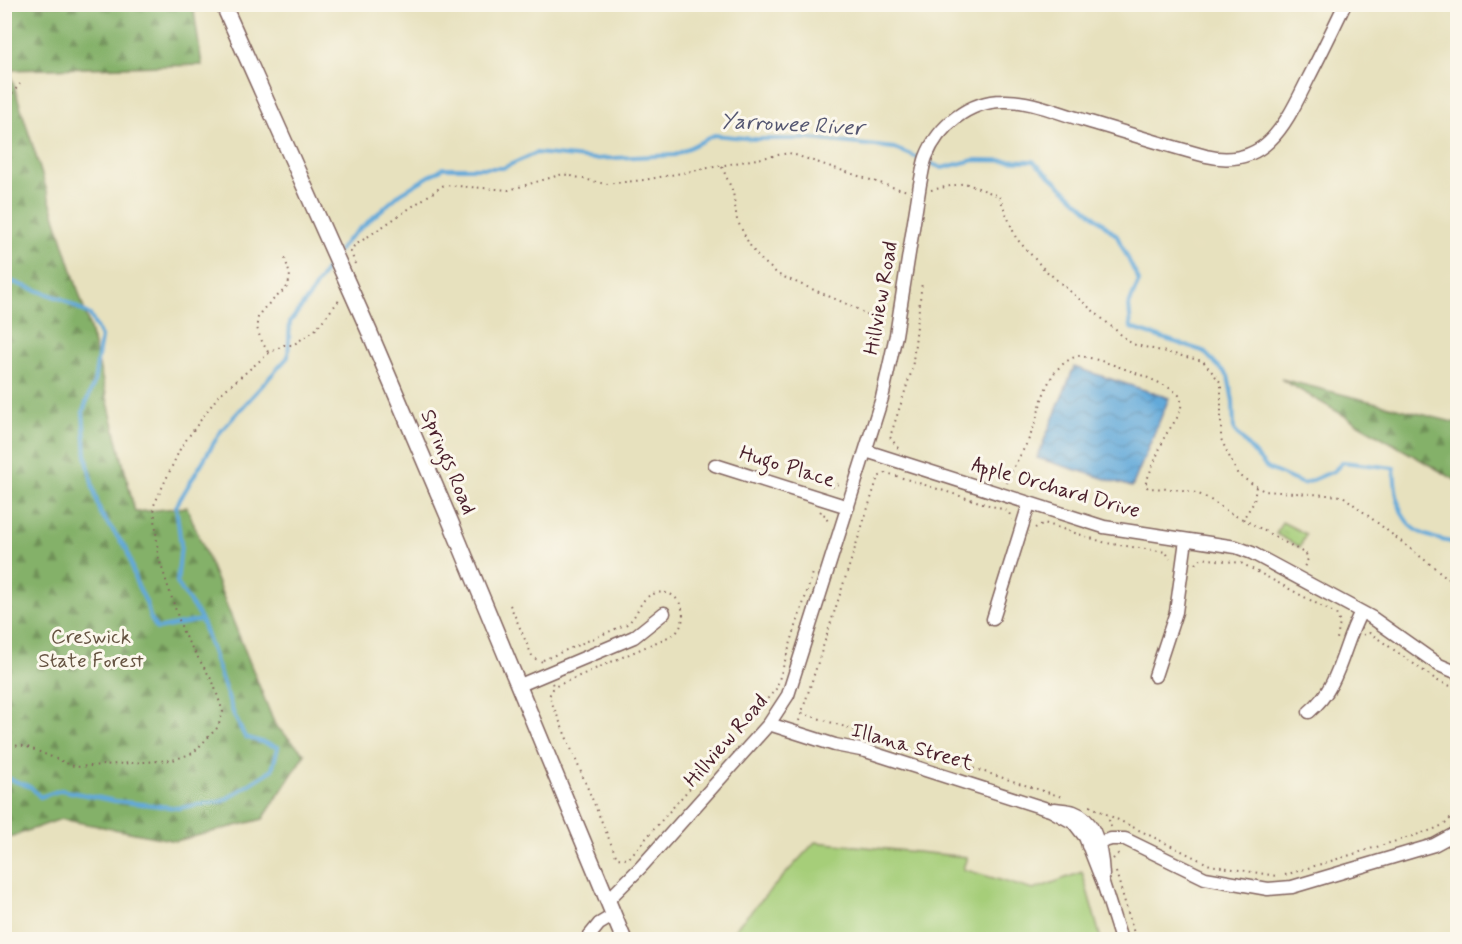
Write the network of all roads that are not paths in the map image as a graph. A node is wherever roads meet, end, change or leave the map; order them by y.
1 (224, 4) edge
2 (1345, 4) edge
3 (866, 451) junction
4 (715, 465) dead end
5 (1029, 504) junction
6 (848, 507) junction
7 (1186, 540) junction
8 (1360, 612) junction
9 (664, 613) dead end
10 (993, 619) dead end
11 (1458, 673) edge
12 (1155, 676) dead end
13 (520, 686) junction
14 (1309, 712) dead end
15 (769, 724) junction
16 (1458, 832) edge
17 (1093, 844) junction
18 (608, 900) junction
19 (614, 915) junction
20 (586, 939) edge
21 (624, 939) edge
22 (1121, 939) edge

1 - 13 street, Springs Road
2 - 3 street, Hillview Road
3 - 5 street, Apple Orchard Drive
3 - 6 street, Hillview Road
4 - 6 street, Hugo Place
5 - 7 street, Apple Orchard Drive
5 - 10 street
6 - 15 street, Hillview Road
7 - 8 street, Apple Orchard Drive
7 - 12 street
8 - 11 street, Apple Orchard Drive
8 - 14 street
9 - 13 street
13 - 18 street, Springs Road
15 - 17 street, Illana Street
15 - 18 street, Hillview Road
16 - 17 street
17 - 22 street, Illana Street
18 - 19 street, Springs Road
19 - 20 street
19 - 21 street, Springs Road

